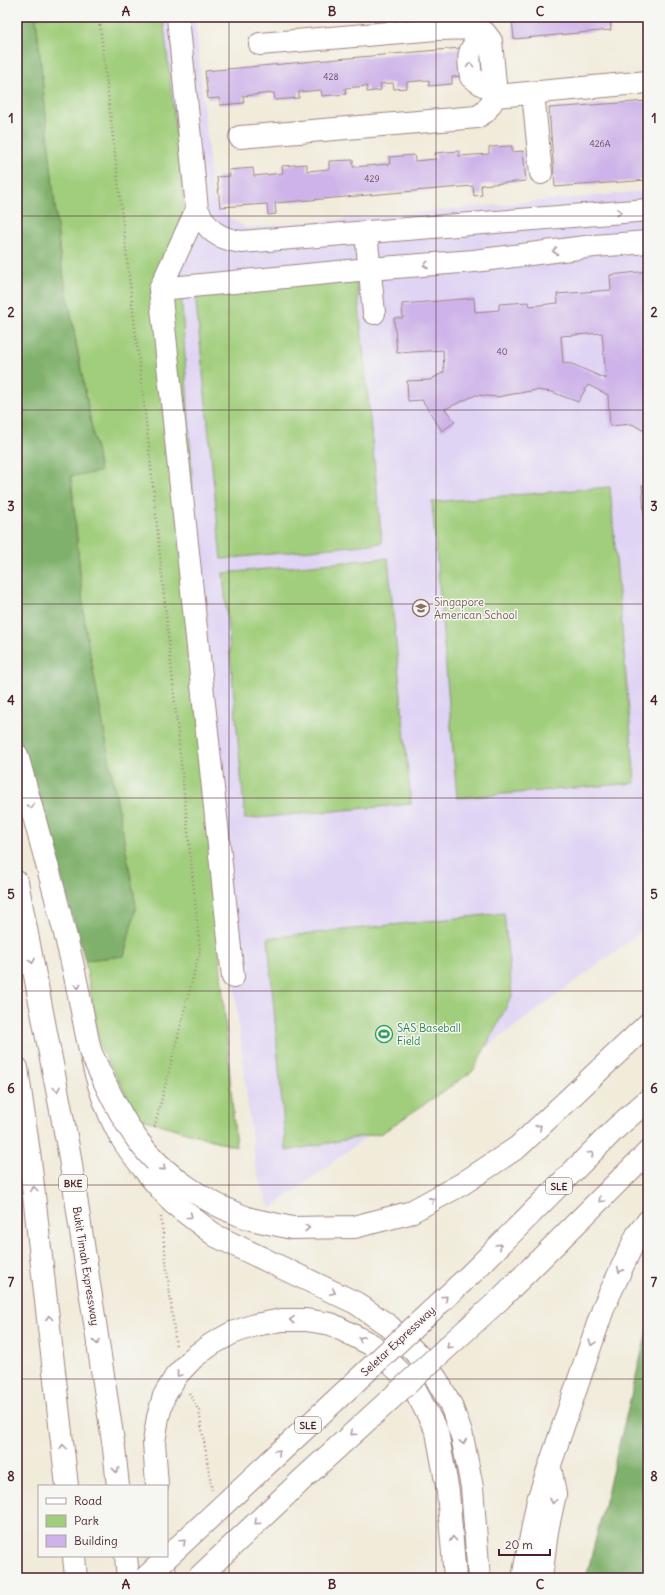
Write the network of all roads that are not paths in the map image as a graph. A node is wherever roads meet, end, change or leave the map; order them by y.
1 (178, 17) edge
2 (435, 23) edge
3 (260, 44) dead end
4 (648, 82) edge
5 (495, 90) junction
6 (533, 93) junction
7 (240, 137) dead end
8 (541, 173) dead end
9 (197, 209) junction
10 (648, 210) edge
11 (590, 215) junction
12 (366, 233) junction
13 (648, 242) edge
14 (594, 246) junction
15 (369, 269) junction
16 (160, 289) junction
17 (374, 313) dead end
18 (17, 755) edge
19 (17, 882) edge
20 (233, 977) dead end
21 (648, 1024) edge
22 (91, 1053) junction
23 (17, 1068) edge
24 (648, 1100) edge
25 (648, 1152) edge
26 (648, 1221) edge
27 (550, 1463) junction
28 (67, 1485) edge
29 (118, 1485) edge
30 (157, 1485) edge
31 (74, 1557) edge
32 (126, 1557) edge
33 (163, 1557) edge
34 (168, 1557) edge
35 (168, 1557) edge
36 (76, 1578) edge
37 (128, 1578) edge
38 (145, 1578) edge
39 (165, 1578) edge
40 (198, 1578) edge
41 (455, 1578) edge
42 (479, 1578) edge
43 (523, 1578) edge
44 (541, 1578) edge

1 - 9 main road
2 - 3 main road
2 - 5 main road
4 - 6 main road
5 - 6 main road
5 - 7 main road
6 - 8 main road
9 - 12 main road
9 - 16 main road
11 -> 10 main road
11 - 12 main road
11 - 14 main road
12 - 15 main road
13 - 14 main road
14 -> 15 main road
15 - 16 main road
15 - 17 main road
16 - 20 main road
18 -> 22 main road
19 -> 29 main road, Bukit Timah Expressway / BKE
22 -> 21 main road, bridge
22 -> 42 main road, bridge
28 -> 23 main road
35 -> 24 main road, Seletar Expressway / SLE, bridge
25 -> 40 main road, bridge
26 -> 27 main road
27 - 43 main road
27 -> 44 main road
41 -> 30 main road
31 - 36 main road
32 - 37 main road
33 - 39 main road
38 -> 34 main road, Seletar Expressway / SLE, bridge

